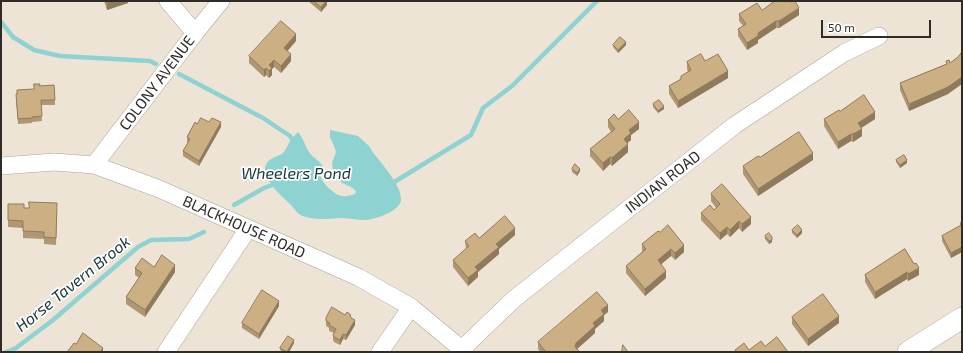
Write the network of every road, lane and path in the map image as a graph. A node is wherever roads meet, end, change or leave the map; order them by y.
1 (168, 1) edge
2 (221, 1) edge
3 (195, 33) junction
4 (879, 36) dead end
5 (94, 165) junction
6 (1, 166) edge
7 (248, 229) junction
8 (411, 307) junction
9 (962, 318) edge
10 (463, 351) edge
11 (166, 352) edge
12 (380, 352) edge
13 (908, 352) edge

1 - 3 street
2 - 3 street, COLONY AVENUE
3 - 5 street, COLONY AVENUE
4 - 10 street, INDIAN ROAD
5 - 6 street, BLACKHOUSE ROAD
5 - 7 street, BLACKHOUSE ROAD
7 - 8 street, BLACKHOUSE ROAD
7 - 11 street
8 - 10 street, BLACKHOUSE ROAD
8 - 12 street
9 - 13 street

